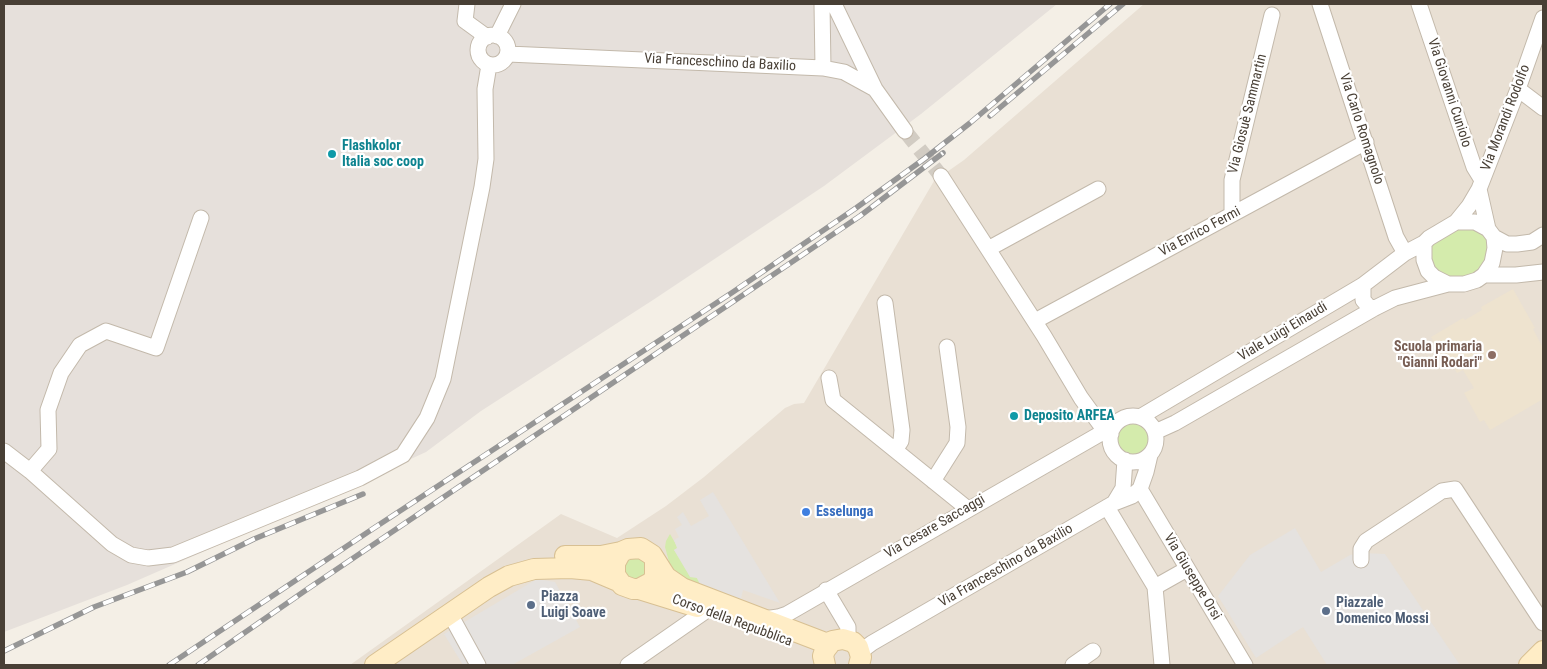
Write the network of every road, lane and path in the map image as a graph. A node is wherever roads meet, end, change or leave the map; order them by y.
1 (467, 4) edge
2 (514, 4) edge
3 (822, 4) edge
4 (834, 4) edge
5 (1320, 4) edge
6 (1419, 4) edge
7 (1272, 15) dead end
8 (1543, 18) edge
9 (492, 36) junction
10 (508, 54) junction
11 (489, 65) junction
12 (823, 68) junction
13 (875, 89) junction
14 (1518, 90) junction
15 (1543, 108) edge
16 (905, 130) tunnel mouth
17 (1366, 142) junction
18 (941, 176) tunnel mouth
19 (1480, 185) junction
20 (1098, 189) dead end
21 (1232, 214) junction
22 (201, 218) dead end
23 (1456, 222) junction
24 (1491, 233) junction
25 (1540, 241) edge
26 (1424, 243) junction
27 (988, 249) junction
28 (1405, 252) junction
29 (1484, 275) junction
30 (1542, 275) edge
31 (1448, 284) junction
32 (1363, 285) junction
33 (885, 303) dead end
34 (1375, 308) junction
35 (1035, 321) junction
36 (947, 347) dead end
37 (829, 378) dead end
38 (1089, 409) junction
39 (1140, 417) junction
40 (1108, 432) junction
41 (1155, 432) junction
42 (895, 450) junction
43 (4, 451) edge
44 (1068, 451) junction
45 (1150, 455) junction
46 (1125, 460) junction
47 (30, 471) junction
48 (933, 481) junction
49 (1140, 489) junction
50 (1110, 505) junction
51 (968, 509) junction
52 (621, 552) junction
53 (1360, 560) dead end
54 (655, 561) junction
55 (1187, 569) junction
56 (618, 581) junction
57 (491, 586) junction
58 (1154, 586) junction
59 (639, 589) junction
60 (826, 590) junction
61 (707, 610) junction
62 (450, 614) junction
63 (764, 619) junction
64 (1543, 623) edge
65 (1093, 651) dead end
66 (1543, 651) edge
67 (856, 652) edge
68 (825, 655) edge
69 (385, 662) edge
70 (478, 665) edge
71 (628, 665) edge
72 (1073, 665) edge
73 (1162, 665) edge
74 (1245, 665) edge
75 (1529, 665) edge

1 - 9 street
2 - 9 street
3 - 12 street
4 - 13 street
5 - 17 street, Via Carlo Romagnolo
6 - 19 street, Via Giovanni Cuniolo
7 - 21 street, Via Giosuè Sammartin
8 - 14 street, Via Morandi Rodolfo
9 - 10 street
9 - 11 street
10 - 11 street
10 - 12 street, Via Franceschino da Baxilio
11 - 47 street
12 - 13 street, Via Franceschino da Baxilio
13 - 16 street, Via Franceschino da Baxilio
14 - 15 street
14 - 19 street, Via Morandi Rodolfo
17 - 21 street, Via Enrico Fermi
17 - 28 street, Via Carlo Romagnolo
18 - 27 street
19 - 23 street
19 - 24 street, Via Giovanni Cuniolo
20 - 27 street
21 - 35 street, Via Enrico Fermi
22 - 47 street
23 - 24 street
23 - 26 street
24 - 25 street
24 - 29 street
26 - 28 street, Viale Luigi Einaudi
26 - 31 street
27 - 35 street
28 - 32 street, Viale Luigi Einaudi
29 - 30 street
29 - 31 street
31 - 34 street, Viale Luigi Einaudi
32 - 34 street
32 - 39 street, Viale Luigi Einaudi
33 - 42 street
34 - 41 street, Viale Luigi Einaudi
35 - 38 street
36 - 48 street
37 - 42 street
38 - 40 street
38 - 44 street
39 - 40 street
39 - 41 street
40 - 44 street, Via Cesare Saccaggi
40 - 46 street
41 - 45 street
42 - 48 street
43 - 47 street
44 - 51 street, Via Cesare Saccaggi
45 - 46 street
45 - 49 street
46 - 50 street
48 - 51 street
49 - 50 street, Via Franceschino da Baxilio
49 - 55 street, Via Giuseppe Orsi
50 - 58 street
50 - 67 street, Via Franceschino da Baxilio
51 - 60 street, Via Cesare Saccaggi
52 - 54 street
52 - 56 street
52 - 57 street
53 - 64 street
54 - 59 street
54 - 63 street, Corso della Repubblica
55 - 58 street
55 - 74 street, Via Giuseppe Orsi
56 - 57 street
56 - 59 street
57 - 62 street
58 - 73 street
59 - 61 street, Corso della Repubblica
60 - 63 street, Via Cesare Saccaggi
60 - 67 street
61 - 68 street, Corso della Repubblica
61 - 71 street
62 - 69 street
62 - 70 street
63 - 68 street, Corso della Repubblica
65 - 72 street
66 - 75 street
67 - 68 street

